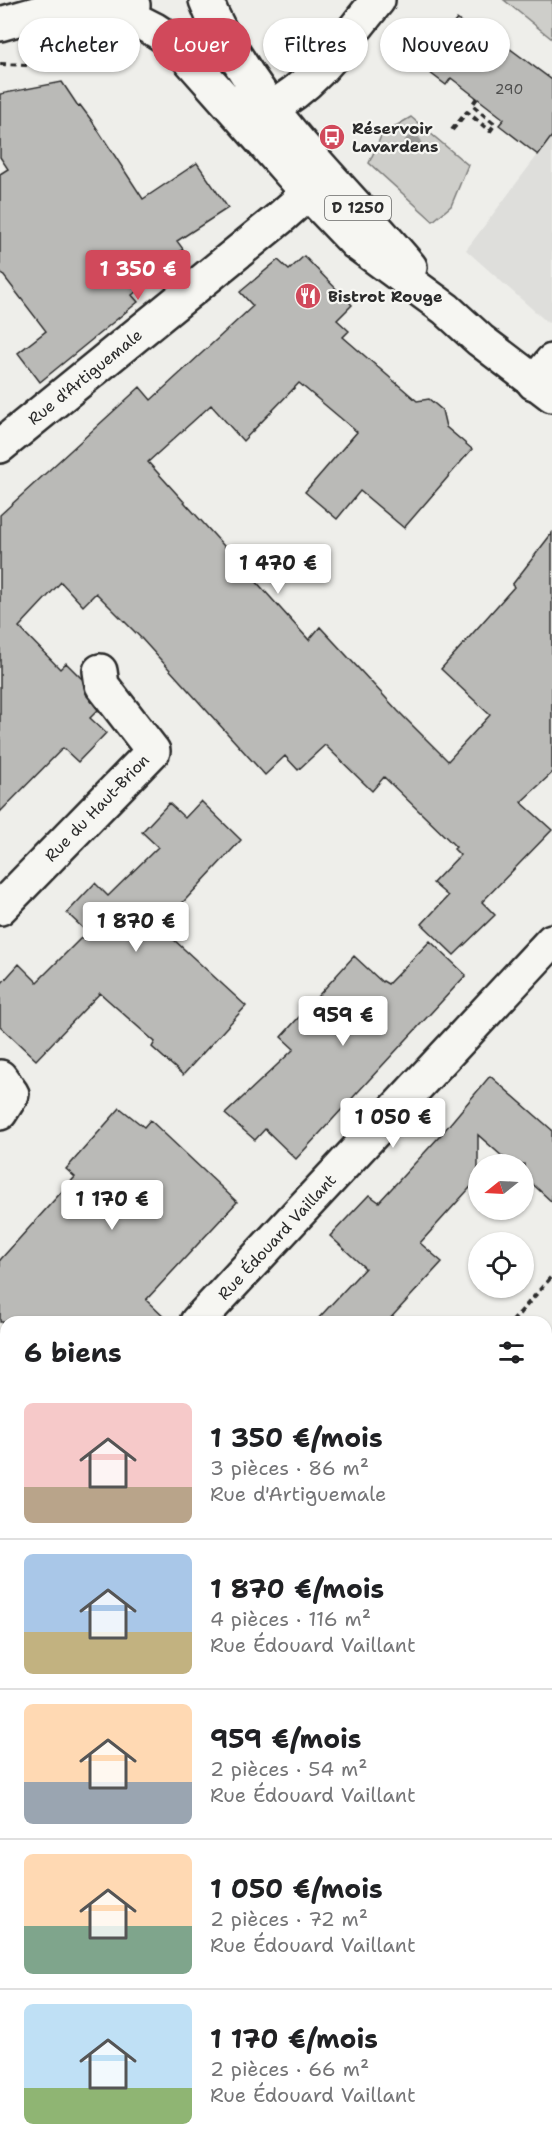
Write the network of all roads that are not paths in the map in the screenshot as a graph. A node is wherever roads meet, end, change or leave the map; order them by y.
1 (146, 0) edge
2 (206, 0) edge
3 (378, 0) edge
4 (91, 4) edge
5 (0, 24) edge
6 (270, 108) junction
7 (308, 193) junction
8 (446, 309) junction
9 (546, 380) edge
10 (0, 446) edge
11 (100, 671) dead end
12 (0, 909) edge
13 (552, 941) edge
14 (0, 1077) edge
15 (0, 1113) edge
16 (203, 1316) edge

1 - 4 street
2 - 6 street, D 1250
3 - 6 street
4 - 5 street
4 - 7 street, D 1250
6 - 8 street, D 1250
7 - 8 street, D 1250
7 - 10 street, Rue d'Artiguemale
8 - 9 street, D 1250
11 - 12 street, Rue du Haut-Brion
13 - 16 street, Rue Édouard Vaillant
14 - 15 street

